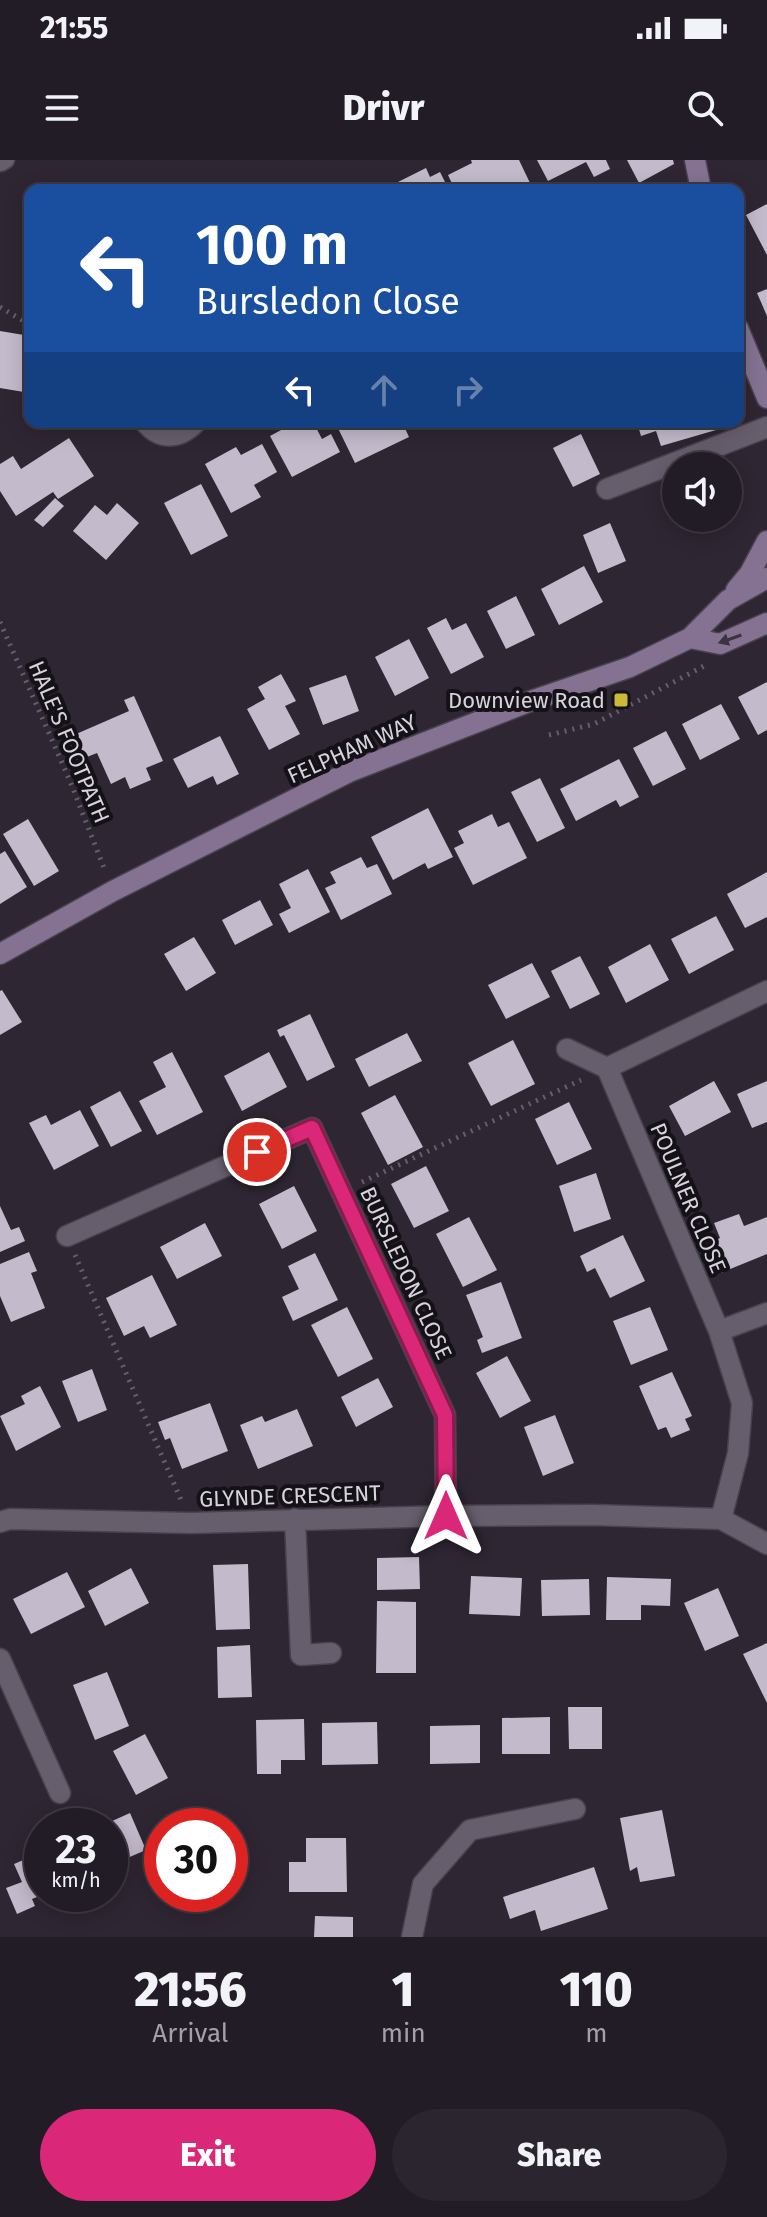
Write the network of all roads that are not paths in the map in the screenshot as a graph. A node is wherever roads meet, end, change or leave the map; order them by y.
1 (695, 160) edge
2 (700, 184) edge
3 (744, 342) edge
4 (767, 398) edge
5 (767, 427) edge
6 (152, 428) edge
7 (189, 428) edge
8 (607, 489) dead end
9 (767, 541) edge
10 (767, 578) edge
11 (728, 600) junction
12 (767, 623) edge
13 (690, 638) junction
14 (0, 954) edge
15 (767, 991) edge
16 (567, 1049) dead end
17 (607, 1068) junction
18 (67, 1236) road end
19 (767, 1313) edge
20 (719, 1331) junction
21 (446, 1516) junction
22 (295, 1519) junction
23 (721, 1519) junction
24 (0, 1522) edge
25 (767, 1544) edge
26 (331, 1653) dead end
27 (0, 1659) edge
28 (60, 1793) dead end
29 (575, 1809) dead end
30 (412, 1937) edge

1 - 2 main road
3 - 4 main road
5 - 8 street
6 - 7 street
9 - 11 main road
10 - 11 main road, FELPHAM WAY
11 - 13 main road, FELPHAM WAY
12 -> 13 main road
13 - 14 main road, FELPHAM WAY
15 - 17 street
16 - 17 street
17 - 20 street, POULNER CLOSE
18 - 21 street, BURSLEDON CLOSE
19 - 20 street
20 - 23 street, POULNER CLOSE
21 - 22 street, GLYNDE CRESCENT
21 - 23 street, GLYNDE CRESCENT
22 - 24 street, GLYNDE CRESCENT
22 - 26 street
23 - 25 street, GLYNDE CRESCENT
27 - 28 street
29 - 30 street

